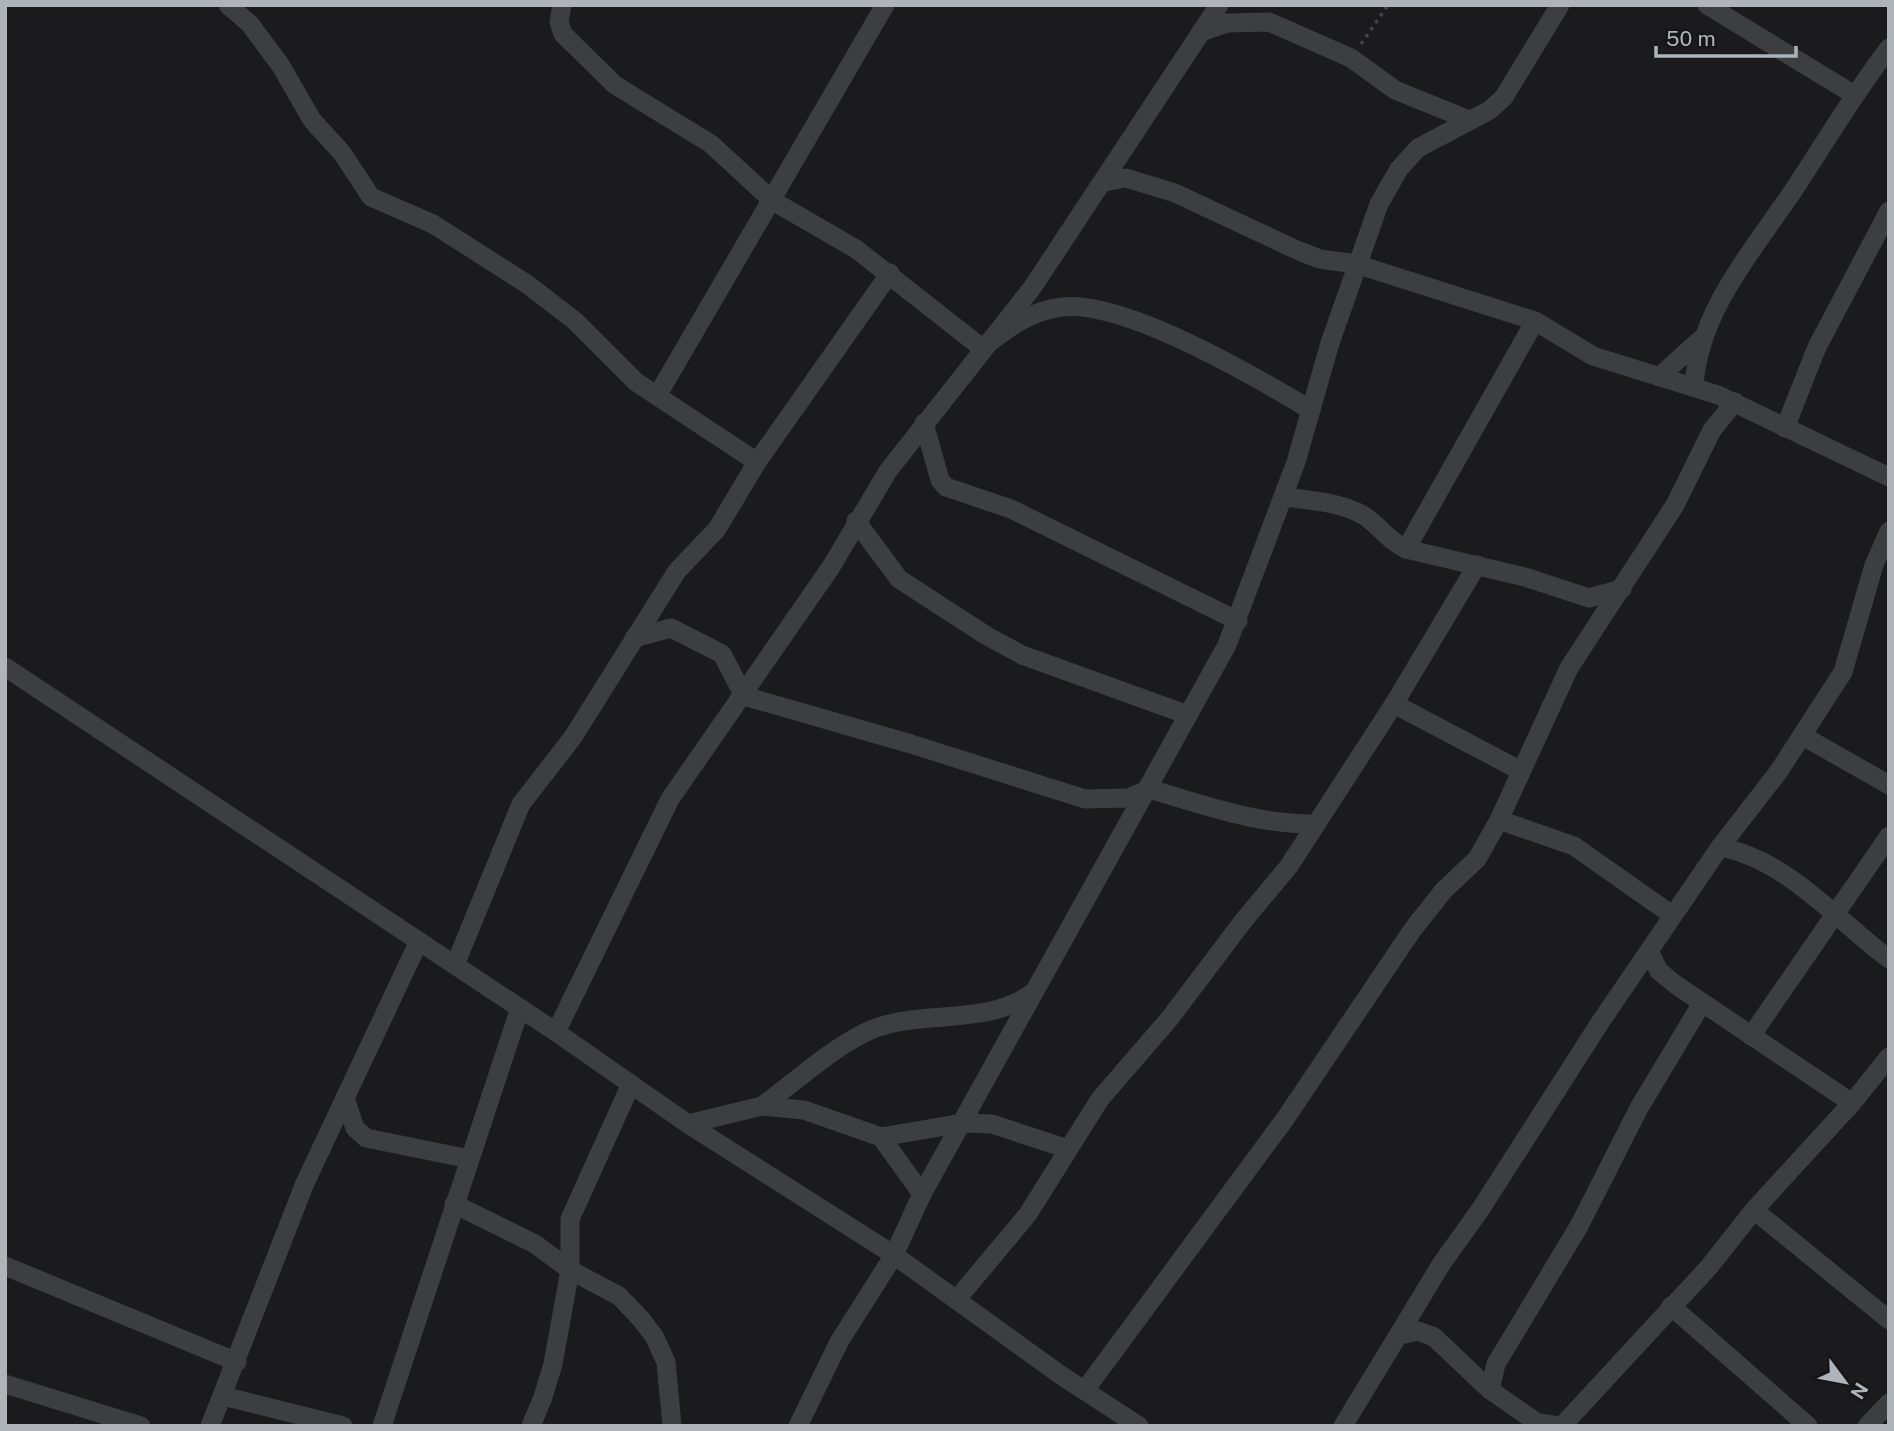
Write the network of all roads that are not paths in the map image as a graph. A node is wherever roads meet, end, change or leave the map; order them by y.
1 (229, 5) edge
2 (562, 5) edge
3 (885, 5) edge
4 (1219, 5) edge
5 (1560, 5) edge
6 (1707, 5) edge
7 (1730, 11) edge
8 (1265, 14) edge
9 (1200, 32) junction
10 (1889, 48) edge
11 (1853, 94) junction
12 (1469, 120) junction
13 (1119, 158) junction
14 (1126, 178) junction
15 (1104, 182) junction
16 (773, 201) junction
17 (1889, 211) edge
18 (1356, 264) junction
19 (890, 273) junction
20 (1535, 321) junction
21 (1704, 336) junction
22 (982, 348) junction
23 (1659, 377) junction
24 (1694, 386) junction
25 (657, 396) junction
26 (1735, 402) junction
27 (1311, 410) junction
28 (924, 423) junction
29 (1785, 428) junction
30 (757, 462) junction
31 (1889, 477) edge
32 (1283, 497) junction
33 (856, 522) junction
34 (1889, 531) edge
35 (1406, 549) junction
36 (1477, 565) junction
37 (1622, 589) junction
38 (1238, 621) junction
39 (634, 638) junction
40 (5, 667) edge
41 (744, 696) junction
42 (1394, 704) junction
43 (1188, 715) junction
44 (1803, 736) junction
45 (1521, 771) junction
46 (1889, 785) edge
47 (1149, 789) junction
48 (1499, 820) junction
49 (1316, 824) junction
50 (1889, 836) edge
51 (1720, 847) junction
52 (1672, 915) junction
53 (1835, 916) junction
54 (419, 941) junction
55 (1649, 951) junction
56 (1889, 959) edge
57 (455, 965) junction
58 (1034, 991) junction
59 (1702, 1003) junction
60 (520, 1008) junction
61 (556, 1032) junction
62 (1751, 1036) junction
63 (1889, 1057) edge
64 (631, 1084) junction
65 (345, 1098) junction
66 (1852, 1103) junction
67 (762, 1106) junction
68 (963, 1123) junction
69 (688, 1124) junction
70 (881, 1137) junction
71 (1068, 1149) junction
72 (470, 1159) junction
73 (922, 1194) junction
74 (454, 1204) junction
75 (1754, 1210) junction
76 (894, 1255) junction
77 (5, 1266) edge
78 (570, 1270) junction
79 (957, 1299) junction
80 (1671, 1306) junction
81 (1889, 1320) edge
82 (1400, 1335) junction
83 (237, 1362) junction
84 (1496, 1364) junction
85 (1468, 1369) junction
86 (5, 1384) edge
87 (1490, 1390) junction
88 (1085, 1391) junction
89 (223, 1396) junction
90 (1889, 1403) edge
91 (1118, 1420) edge
92 (1537, 1424) edge
93 (141, 1426) edge
94 (210, 1426) edge
95 (343, 1426) edge
96 (382, 1426) edge
97 (531, 1426) edge
98 (672, 1426) edge
99 (798, 1426) edge
100 (1139, 1426) edge
101 (1343, 1426) edge
102 (1561, 1426) edge
103 (1808, 1426) edge
104 (1867, 1426) edge

1 - 25 street
2 - 16 street
3 - 16 street
4 - 9 street
5 - 12 street
6 - 7 street
7 - 11 street
8 - 9 street
8 - 12 street
9 - 13 street
10 - 11 street
11 - 21 street
12 - 18 street
13 - 14 street
13 - 15 street
14 - 15 street
14 - 18 street
15 - 22 street
16 - 19 street
16 - 25 street
17 - 29 street
18 - 20 street
18 - 27 street
19 - 22 street
19 - 30 street
20 - 23 street
20 - 35 street
21 - 23 street
21 - 24 street
22 - 27 street
22 - 28 street
23 - 24 street
24 - 26 street
25 - 30 street
26 - 29 street
26 - 37 street
27 - 32 street
28 - 33 street
28 - 38 street
29 - 31 street
30 - 39 street
32 - 35 street
32 - 38 street
33 - 41 street
33 - 43 street
34 - 44 street
35 - 36 street
36 - 37 street
36 - 42 street
37 - 45 street
38 - 43 street
39 - 41 street
39 - 57 street
40 - 54 street
41 - 47 street
41 - 61 street
42 - 45 street
42 - 49 street
43 - 47 street
44 - 46 street
44 - 51 street
45 - 48 street
47 - 49 street
47 - 58 street
48 - 52 street
48 - 88 street
49 - 71 street
50 - 53 street
51 - 52 street
51 - 53 street
52 - 55 street
53 - 56 street
53 - 62 street
54 - 57 street
54 - 65 street
55 - 59 street
55 - 82 street
57 - 60 street
58 - 67 street
58 - 68 street
59 - 62 street
59 - 84 street
60 - 61 street
60 - 72 street
61 - 64 street
62 - 66 street
63 - 66 street
64 - 69 street
64 - 78 street
65 - 72 street
65 - 83 street
66 - 75 street
67 - 69 street
67 - 70 street
68 - 70 street
68 - 71 street
68 - 73 street
69 - 76 street
70 - 73 street
71 - 79 street
72 - 74 street
73 - 76 street
74 - 78 street
74 - 96 street
75 - 80 street
75 - 81 street
76 - 79 street
76 - 99 street
77 - 83 street
78 - 97 street
78 - 98 street
79 - 88 street
80 - 102 street
80 - 103 street
82 - 85 street
82 - 101 street
83 - 89 street
84 - 85 street
84 - 87 street
85 - 87 street
86 - 93 street
87 - 92 street
88 - 91 street
89 - 94 street
89 - 95 street
90 - 104 street
91 - 100 street
92 - 102 street

